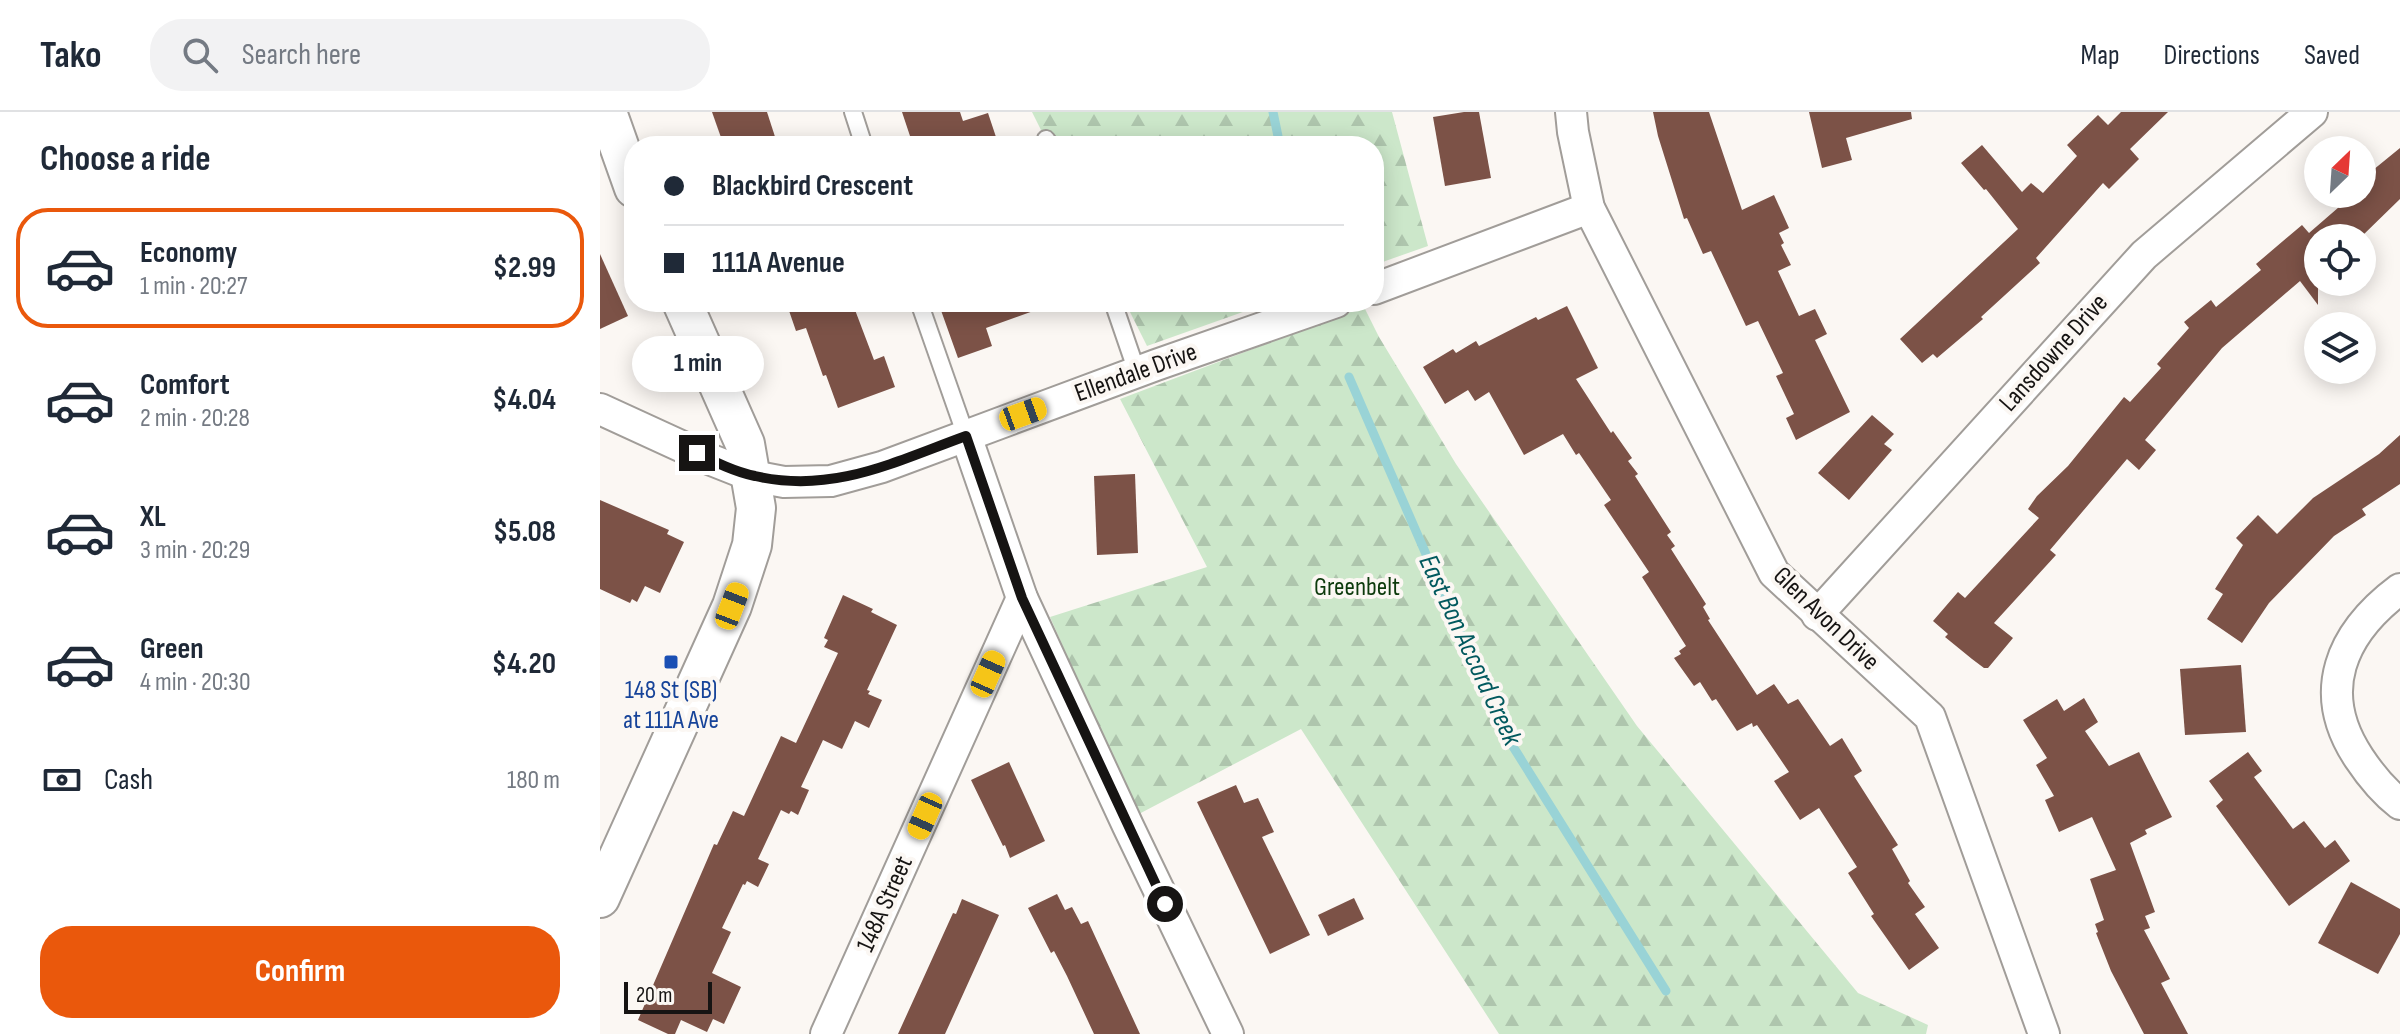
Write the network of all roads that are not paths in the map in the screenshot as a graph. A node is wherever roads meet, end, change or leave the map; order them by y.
1 (607, 112) edge
2 (853, 112) edge
3 (1571, 112) edge
4 (2312, 112) edge
5 (861, 136) edge
6 (624, 160) edge
7 (1589, 208) junction
8 (1384, 285) edge
9 (686, 312) edge
10 (923, 312) edge
11 (1116, 312) edge
12 (1308, 312) edge
13 (1137, 372) junction
14 (600, 409) edge
15 (966, 436) junction
16 (752, 476) junction
17 (2400, 589) edge
18 (1022, 598) junction
19 (1817, 615) junction
20 (2400, 804) edge
21 (600, 898) edge
22 (826, 1034) edge
23 (1228, 1034) edge
24 (2044, 1034) edge

1 - 6 street
2 - 5 lane
3 - 7 street, Glen Avon Drive
4 - 19 street, Lansdowne Drive
7 - 8 street
7 - 19 street, Glen Avon Drive
9 - 16 street
10 - 15 lane
11 - 13 lane
12 - 13 street, Ellendale Drive
13 - 15 street, Ellendale Drive
14 - 16 street, Ellendale Drive
15 - 16 street, Ellendale Drive
15 - 18 street
16 - 21 street
17 - 20 street
18 - 22 street, 148A Street
18 - 23 street
19 - 24 street, Glen Avon Drive

